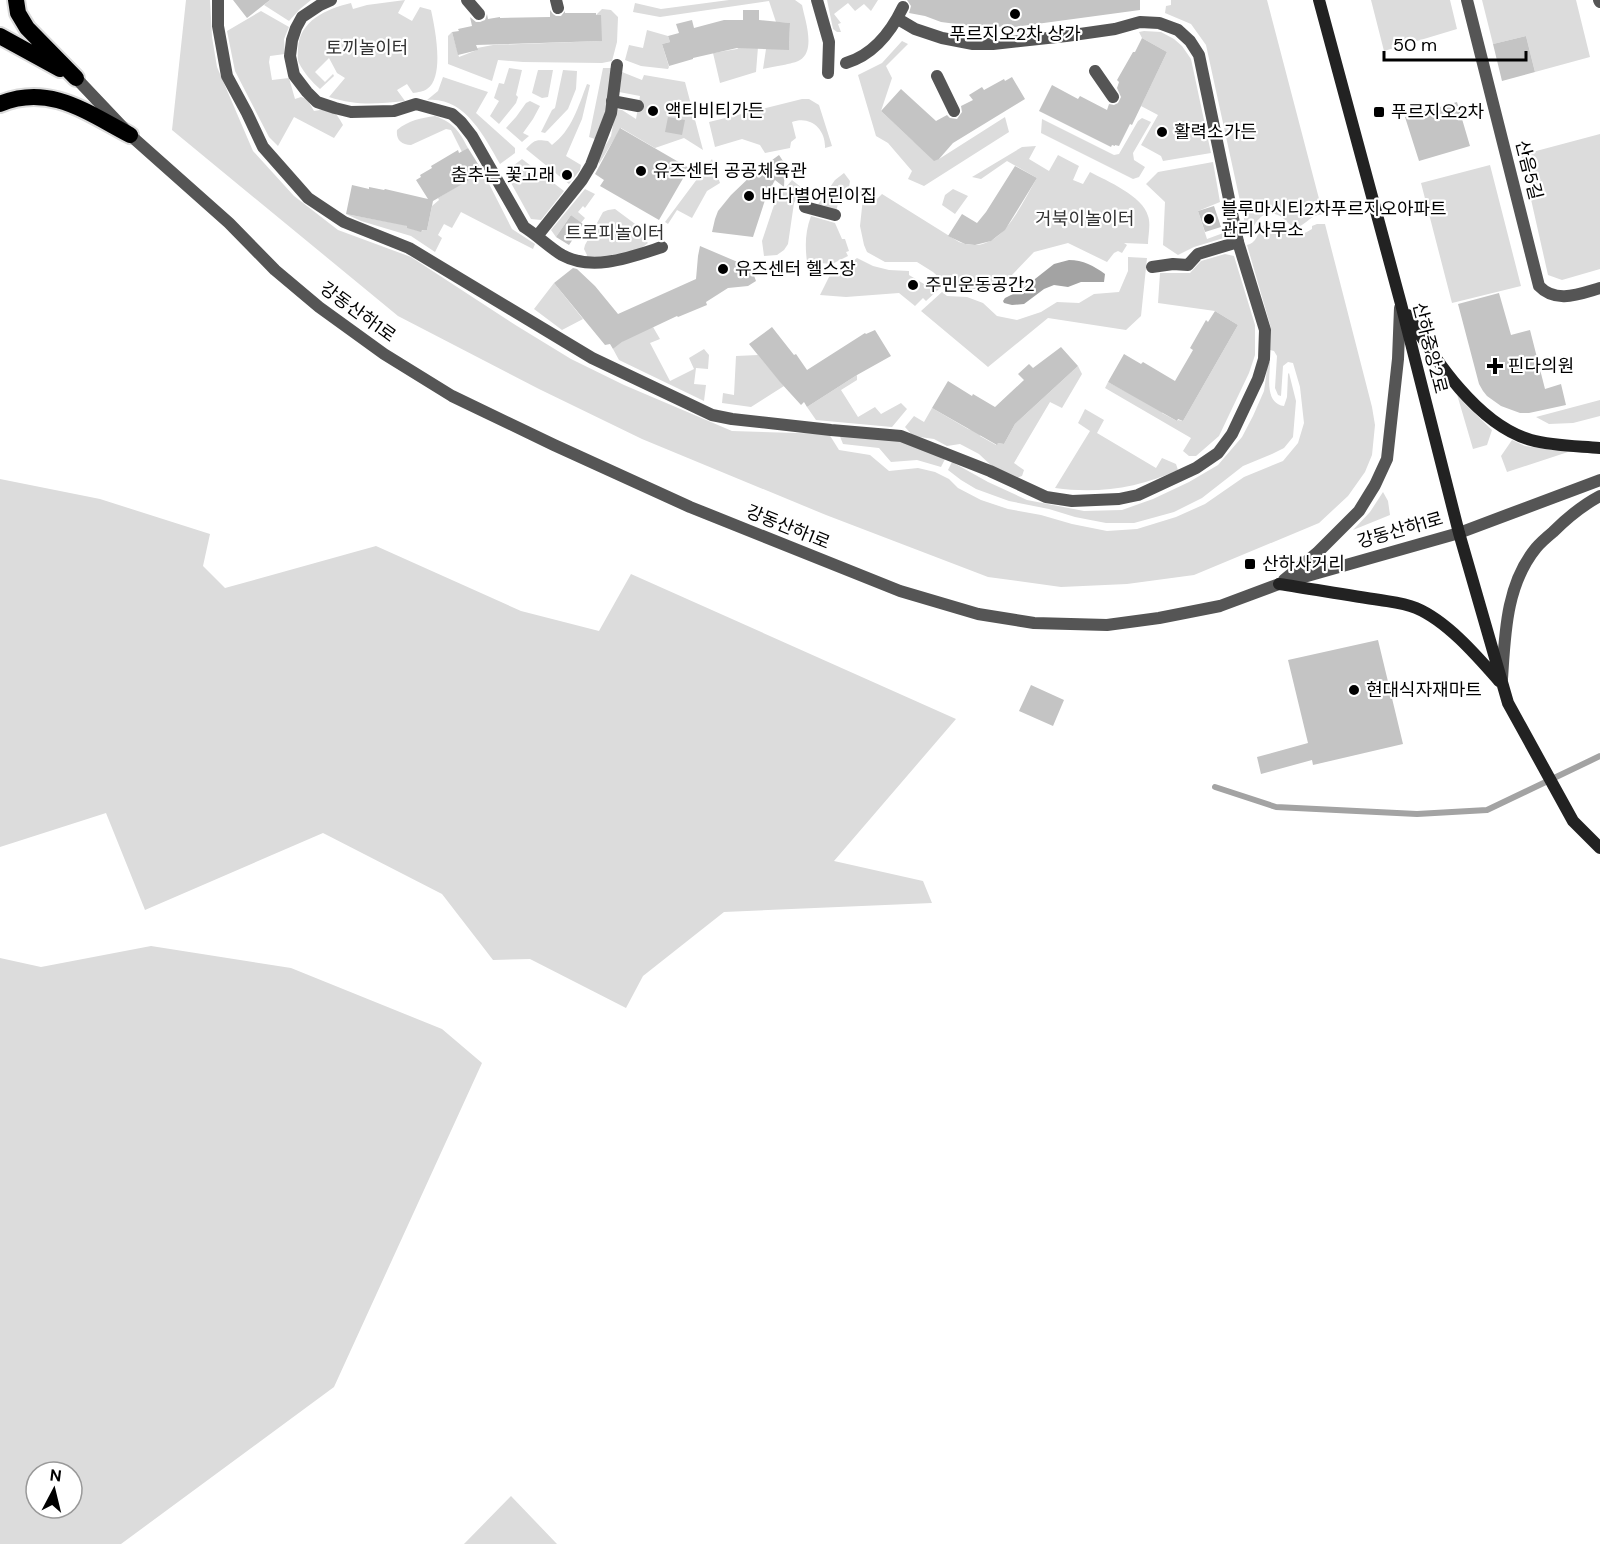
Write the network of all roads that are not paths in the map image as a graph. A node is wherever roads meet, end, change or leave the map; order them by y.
1 (16, 0) edge
2 (218, 0) edge
3 (331, 0) edge
4 (467, 0) edge
5 (817, 0) edge
6 (1319, 0) edge
7 (1467, 0) edge
8 (479, 15) dead end
9 (0, 36) edge
10 (846, 63) dead end
11 (617, 65) dead end
12 (1095, 71) dead end
13 (828, 73) dead end
14 (937, 76) dead end
15 (76, 78) junction
16 (1113, 97) dead end
17 (612, 100) junction
18 (0, 104) edge
19 (638, 106) dead end
20 (954, 111) dead end
21 (130, 135) junction
22 (805, 207) dead end
23 (835, 215) dead end
24 (538, 235) junction
25 (1238, 242) junction
26 (662, 247) dead end
27 (1152, 267) dead end
28 (1600, 288) edge
29 (1401, 304) junction
30 (1600, 447) edge
31 (1600, 480) edge
32 (1600, 495) edge
33 (1459, 533) junction
34 (1279, 584) junction
35 (1502, 684) junction
36 (1600, 848) edge

1 - 15 highway
2 - 25 street
3 - 24 street
4 - 8 street
5 - 13 street
6 - 29 main road, 산하중앙2로
7 - 28 street, 산음5길
9 - 15 highway
10 - 25 street
11 - 17 street
12 - 16 street
14 - 20 street
15 - 21 street, 강동산하1로
17 - 19 street
17 - 24 street
18 - 21 highway
21 - 34 street, 강동산하1로
22 - 23 street
24 - 26 street
25 - 27 street
29 - 30 main road
29 - 33 main road, 산하중앙2로
29 - 34 street
31 - 33 street, 강동산하1로
32 - 35 street
33 - 34 street, 강동산하1로
33 - 35 main road, 산하중앙2로
34 - 35 main road
35 - 36 main road, 산하중앙2로

